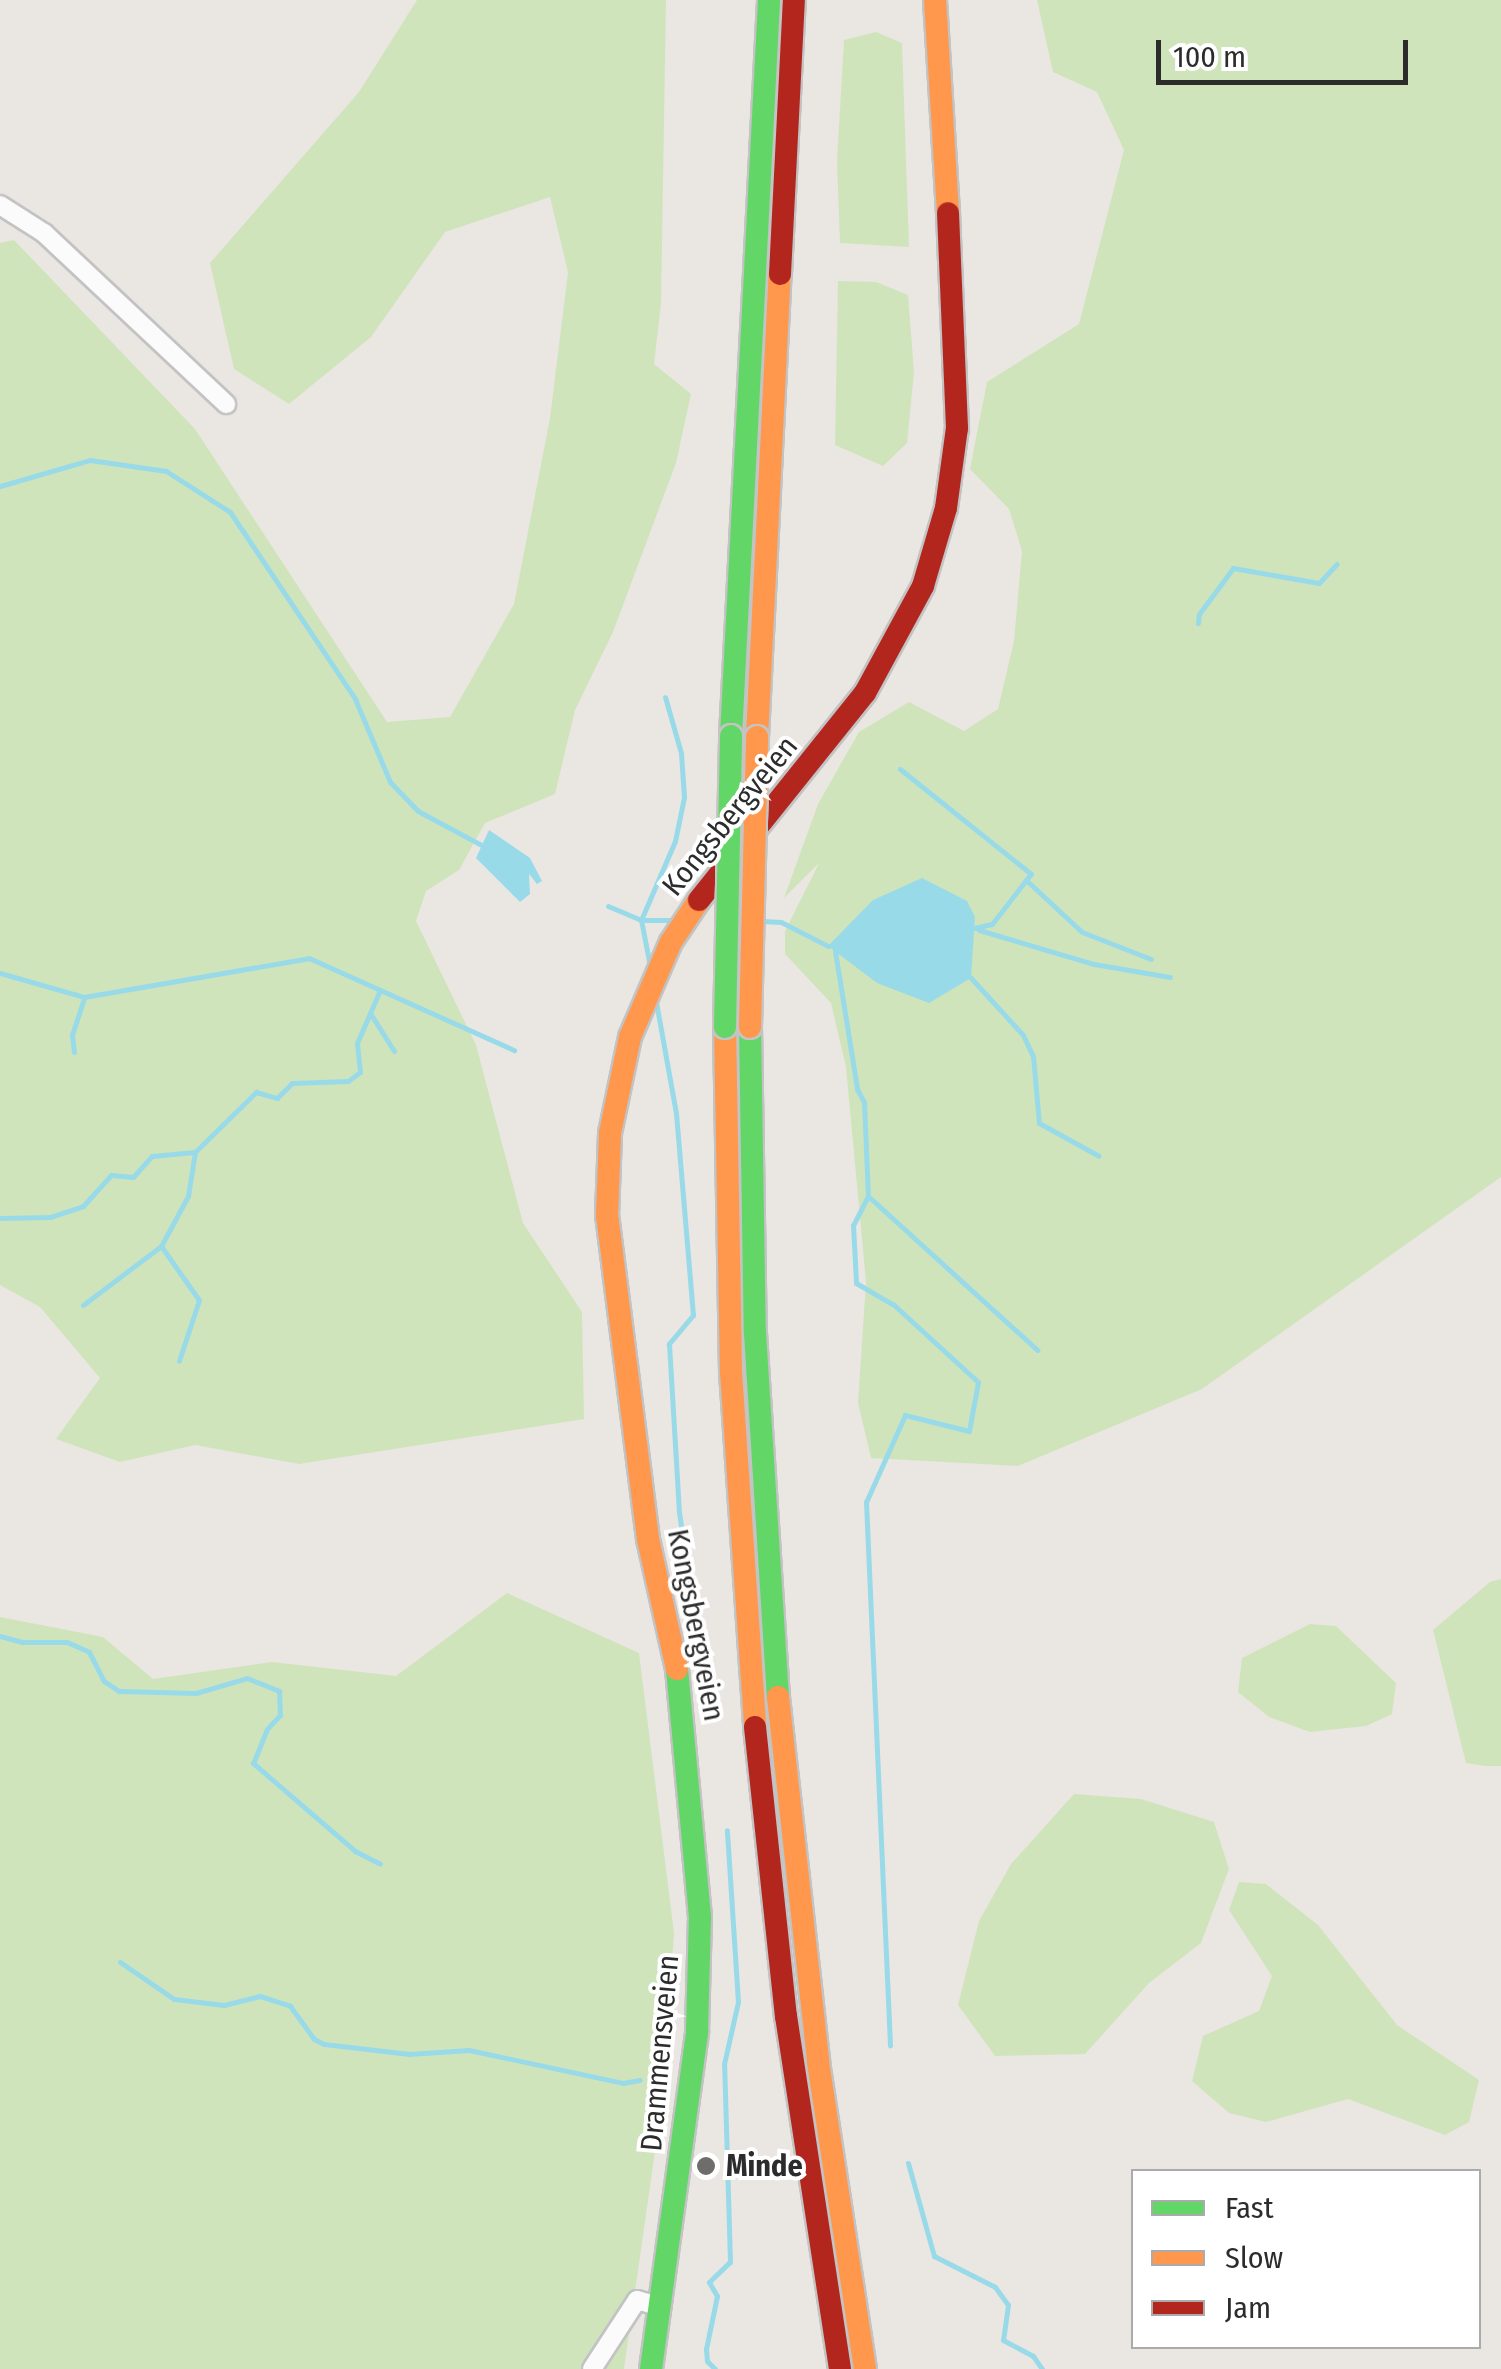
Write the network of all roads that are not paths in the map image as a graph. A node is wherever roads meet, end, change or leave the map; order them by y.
1 (769, 0) edge
2 (794, 0) edge
3 (935, 0) edge
4 (0, 205) edge
5 (226, 404) dead end
6 (688, 1742) joint
7 (647, 2303) junction
8 (592, 2369) edge
9 (652, 2369) edge
10 (840, 2369) edge
11 (865, 2369) edge

1 - 10 main road, bridge
2 - 11 main road, bridge
3 - 6 main road, Kongsbergveien
4 - 5 street
6 - 7 main road, Drammensveien
7 - 8 street
7 - 9 main road, Drammensveien

